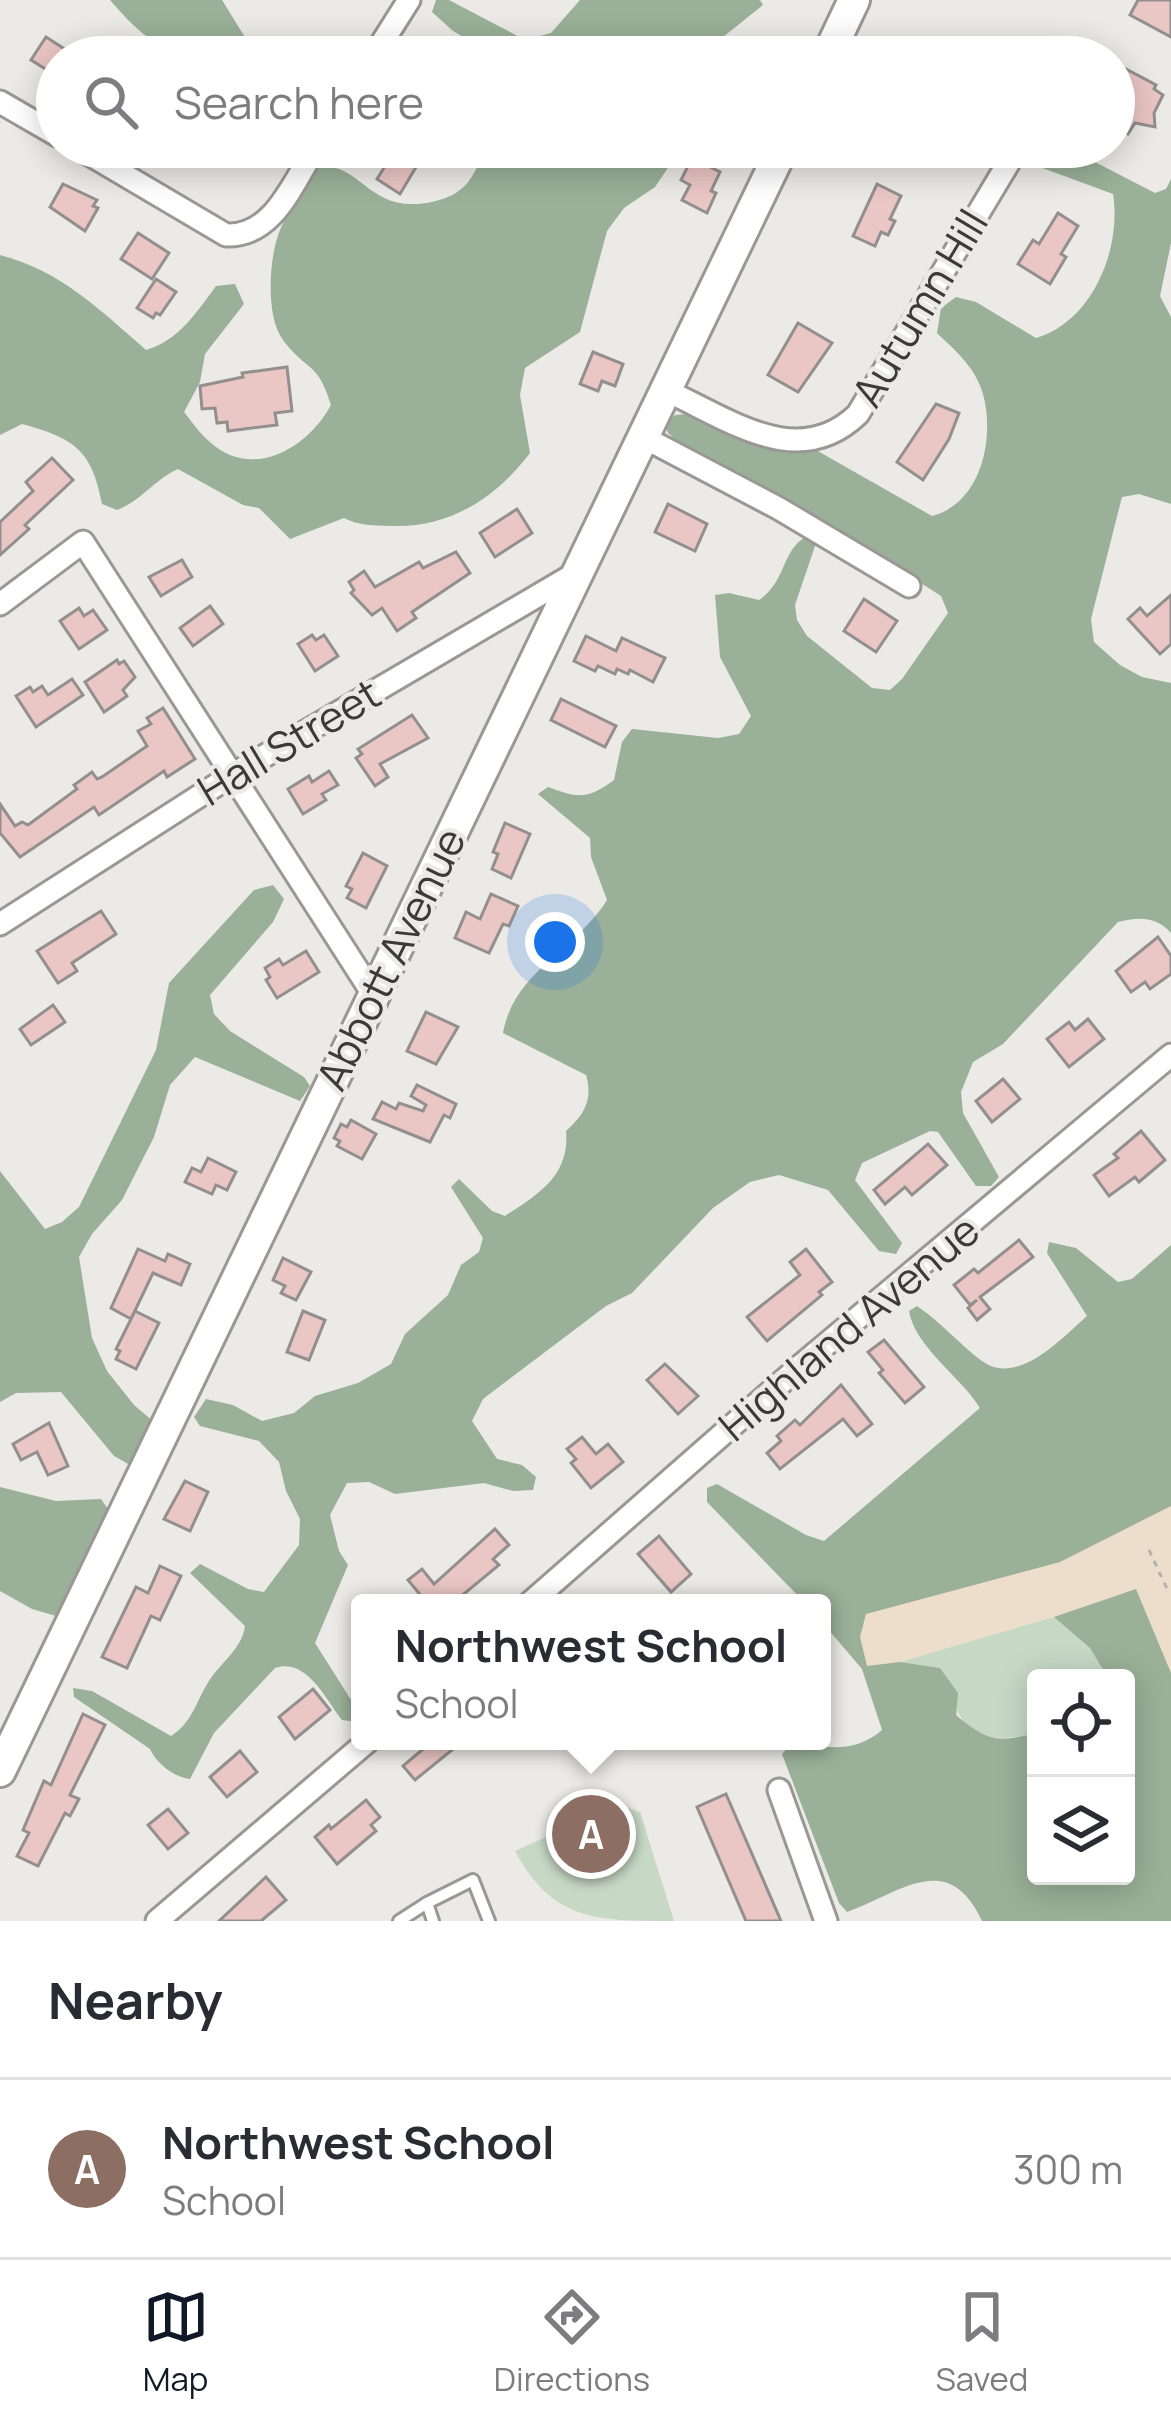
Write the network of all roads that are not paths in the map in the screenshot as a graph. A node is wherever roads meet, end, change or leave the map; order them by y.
1 (409, 0) edge
2 (854, 0) edge
3 (386, 36) edge
4 (837, 36) edge
5 (0, 102) edge
6 (36, 123) edge
7 (112, 168) edge
8 (303, 168) edge
9 (773, 168) edge
10 (1005, 168) edge
11 (667, 392) junction
12 (645, 438) junction
13 (583, 569) junction
14 (909, 586) dead end
15 (0, 604) edge
16 (232, 775) junction
17 (0, 924) edge
18 (374, 994) junction
19 (1171, 1055) edge
20 (540, 1594) edge
21 (358, 1750) edge
22 (0, 1772) edge
23 (778, 1790) dead end
24 (427, 1904) junction
25 (158, 1921) edge
26 (399, 1921) edge
27 (433, 1921) edge
28 (489, 1921) edge
29 (826, 1921) edge

1 - 3 street
2 - 4 street
5 - 6 street
7 - 8 street
9 - 11 street, Abbott Avenue
10 - 11 street, Autumn Hill
11 - 12 street, Abbott Avenue
12 - 13 street, Abbott Avenue
12 - 14 street
13 - 16 street, Hall Street
13 - 18 street, Abbott Avenue
15 - 16 street
16 - 17 street, Hall Street
16 - 18 street
18 - 22 street, Abbott Avenue
19 - 20 street, Highland Avenue
21 - 25 street
23 - 29 street
24 - 26 lane
24 - 27 lane
24 - 28 lane

